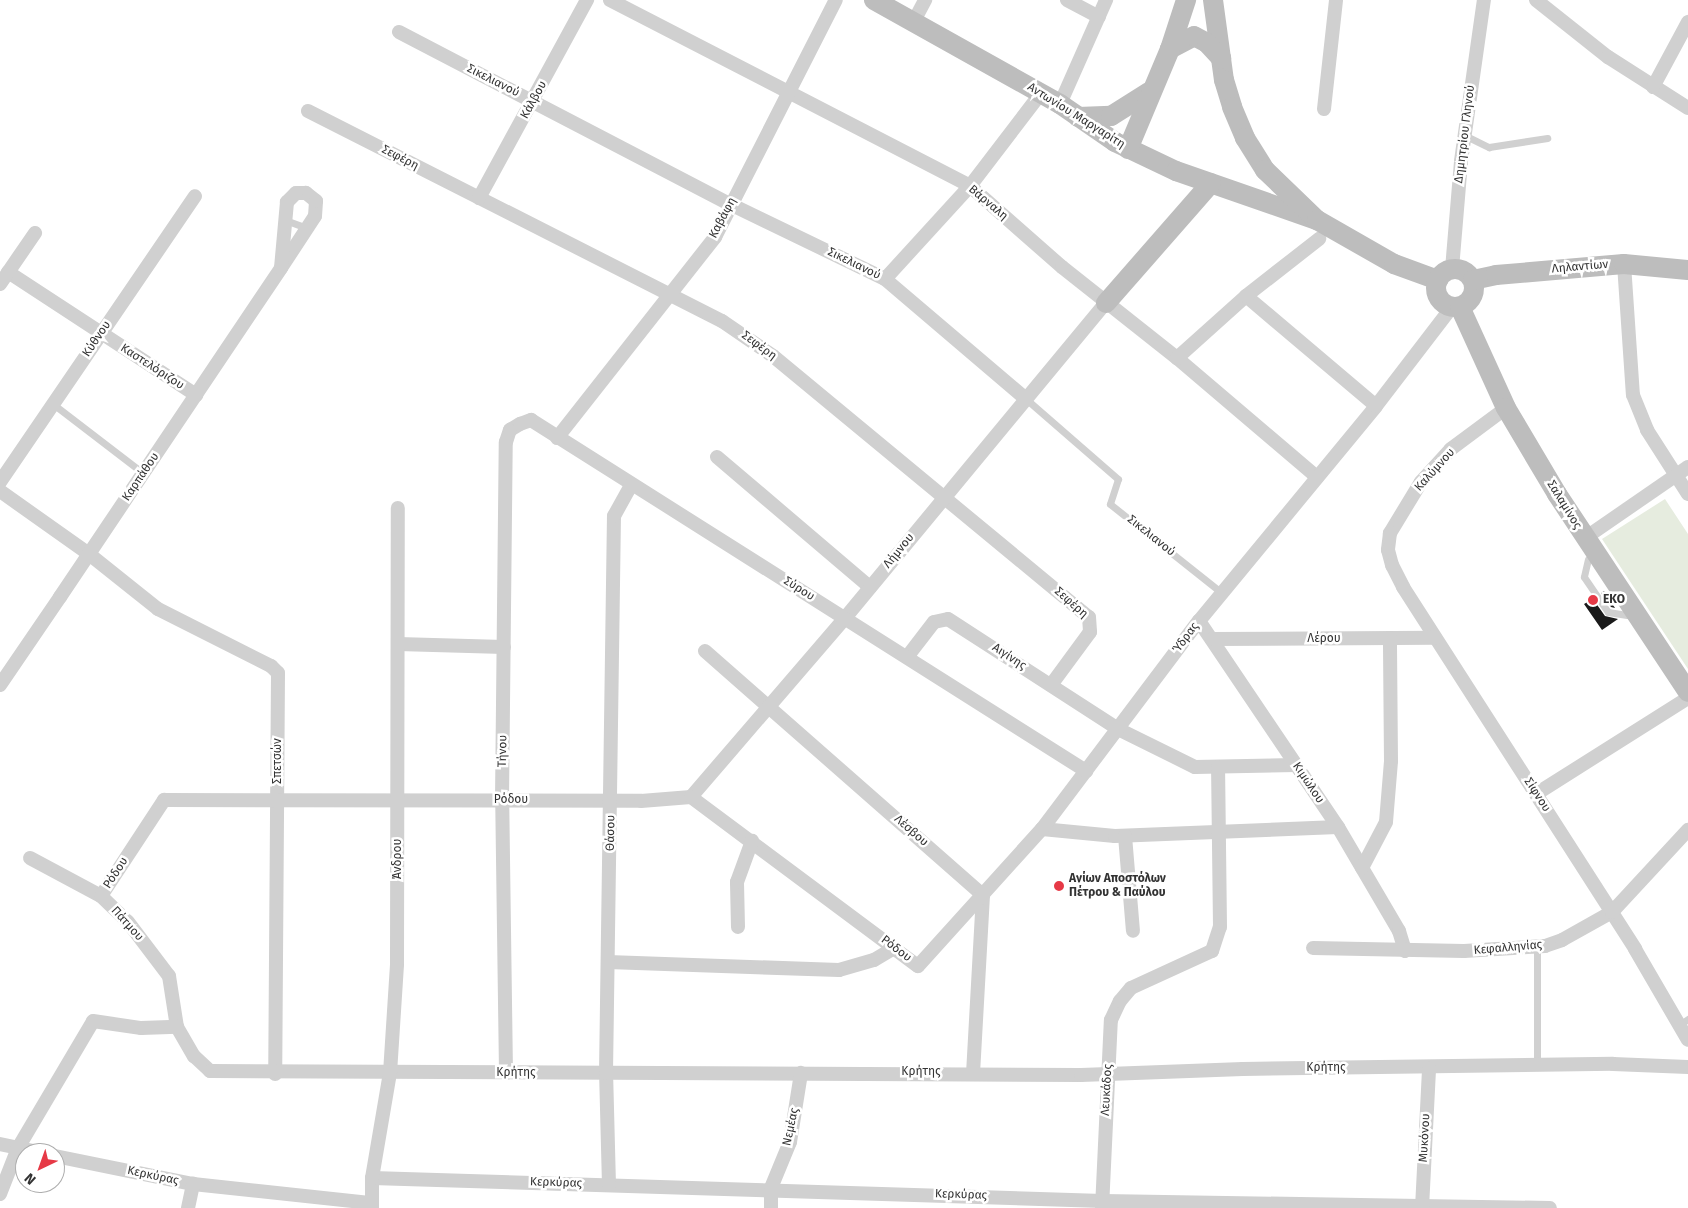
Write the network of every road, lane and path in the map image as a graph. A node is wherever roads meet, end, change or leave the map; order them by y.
1 (586, 0) edge
2 (610, 0) edge
3 (836, 0) edge
4 (874, 0) edge
5 (925, 0) edge
6 (1067, 0) edge
7 (1106, 0) edge
8 (1186, 0) edge
9 (1213, 0) edge
10 (1336, 0) edge
11 (1484, 0) edge
12 (1536, 0) edge
13 (1099, 17) junction
14 (914, 21) junction
15 (1688, 22) edge
16 (399, 32) dead end
17 (1170, 49) junction
18 (1221, 58) junction
19 (1653, 86) junction
20 (789, 92) junction
21 (1150, 92) junction
22 (1040, 93) junction
23 (534, 102) junction
24 (1060, 104) junction
25 (1688, 108) edge
26 (1324, 109) dead end
27 (308, 110) dead end
28 (1078, 117) junction
29 (1464, 135) junction
30 (1547, 138) dead end
31 (1128, 148) junction
32 (1265, 170) junction
33 (1211, 183) junction
34 (970, 186) junction
35 (195, 196) dead end
36 (1253, 196) junction
37 (478, 198) junction
38 (730, 204) junction
39 (285, 220) junction
40 (307, 228) junction
41 (1318, 230) junction
42 (35, 233) dead end
43 (1624, 264) junction
44 (281, 268) junction
45 (1688, 270) edge
46 (8, 272) junction
47 (1445, 274) junction
48 (885, 279) junction
49 (1473, 280) junction
50 (0, 284) edge
51 (670, 294) junction
52 (1246, 296) junction
53 (1106, 303) junction
54 (1456, 307) junction
55 (101, 333) junction
56 (1177, 358) junction
57 (196, 395) junction
58 (1026, 399) junction
59 (53, 404) junction
60 (1376, 406) junction
61 (1506, 408) junction
62 (510, 430) joint
63 (557, 438) junction
64 (717, 457) dead end
65 (1688, 467) edge
66 (143, 474) junction
67 (1676, 476) junction
68 (1317, 477) junction
69 (0, 482) edge
70 (631, 485) junction
71 (0, 491) edge
72 (1688, 494) edge
73 (942, 498) junction
74 (398, 508) dead end
75 (1585, 538) junction
76 (1388, 550) joint
77 (89, 554) junction
78 (1588, 559) dead end
79 (870, 587) junction
80 (1222, 593) junction
81 (1627, 615) dead end
82 (845, 618) junction
83 (1199, 621) junction
84 (1390, 638) junction
85 (1435, 638) junction
86 (1212, 639) junction
87 (398, 644) junction
88 (504, 647) junction
89 (705, 651) dead end
90 (907, 657) junction
91 (0, 685) edge
92 (1051, 685) junction
93 (1688, 692) edge
94 (1688, 698) edge
95 (769, 706) junction
96 (1118, 728) junction
97 (1296, 765) junction
98 (1218, 767) junction
99 (1086, 770) junction
100 (1536, 794) junction
101 (691, 797) junction
102 (277, 799) junction
103 (398, 800) junction
104 (502, 800) junction
105 (612, 800) junction
106 (1338, 827) junction
107 (1042, 828) junction
108 (1688, 830) edge
109 (1219, 832) junction
110 (1125, 836) junction
111 (752, 840) junction
112 (30, 858) dead end
113 (1362, 868) junction
114 (983, 895) junction
115 (101, 896) junction
116 (1612, 912) junction
117 (738, 927) dead end
118 (1134, 931) dead end
119 (1537, 946) junction
120 (894, 948) junction
121 (1313, 948) dead end
122 (1405, 951) junction
123 (608, 962) junction
124 (918, 966) joint
125 (1683, 1022) edge
126 (177, 1027) junction
127 (1688, 1040) edge
128 (1537, 1065) junction
129 (1688, 1067) edge
130 (1428, 1068) junction
131 (606, 1072) junction
132 (801, 1072) junction
133 (973, 1072) junction
134 (390, 1073) junction
135 (506, 1073) junction
136 (1107, 1073) junction
137 (275, 1074) junction
138 (21, 1143) edge
139 (0, 1144) edge
140 (15, 1147) edge
141 (15, 1156) edge
142 (65, 1158) edge
143 (372, 1178) junction
144 (194, 1184) junction
145 (609, 1185) junction
146 (771, 1188) junction
147 (0, 1194) edge
148 (1102, 1204) edge
149 (372, 1205) edge
150 (1422, 1207) edge
151 (188, 1208) edge
152 (771, 1208) edge
153 (1550, 1208) edge

1 - 23 street, Κάλβου
2 - 20 street, Βάρναλη
3 - 20 street, Καβάφη
4 - 14 main road, Αντωνίου Μαργαρίτη
5 - 14 street
6 - 13 street
7 - 13 street
8 - 17 main road
9 - 18 main road
10 - 26 street
11 - 29 street, Δημητρίου Γληνού
12 - 19 street
13 - 24 street
14 - 22 main road, Αντωνίου Μαργαρίτη
15 - 19 street
16 - 23 street, Σικελιανού
17 - 18 main road
17 - 21 main road
18 - 32 main road
19 - 25 street
20 - 34 street, Βάρναλη
20 - 38 street, Καβάφη
21 - 28 main road
21 - 31 main road
22 - 24 main road, Αντωνίου Μαργαρίτη
22 - 34 street
23 - 37 street, Κάλβου
23 - 38 street, Σικελιανού
24 - 28 main road, Αντωνίου Μαργαρίτη
27 - 37 street, Σεφέρη
28 - 31 main road, Αντωνίου Μαργαρίτη
29 - 30 lane
29 - 47 street, Δημητρίου Γληνού
31 - 33 main road, Αντωνίου Μαργαρίτη
32 - 36 main road
32 - 41 main road
33 - 36 main road, Αντωνίου Μαργαρίτη
33 - 53 main road
34 - 48 street
34 - 53 street, Βάρναλη
35 - 55 street, Κύθνου
36 - 41 main road, Αντωνίου Μαργαρίτη
37 - 51 street, Σεφέρη
38 - 48 street, Σικελιανού
38 - 51 street, Καβάφη
39 - 40 lane
39 - 40 street, Καρπάθου
39 - 44 street, Καρπάθου
40 - 44 street, Καρπάθου
41 - 47 main road
41 - 52 street
42 - 46 street
43 - 45 main road, Ληλαντίων
43 - 49 main road, Ληλαντίων
43 - 67 street
44 - 57 street, Καρπάθου
46 - 50 street
46 - 55 street, Καστελόριζου
47 - 49 main road
47 - 54 main road
48 - 58 street, Σικελιανού
49 - 54 main road
51 - 63 street, Καβάφη
51 - 73 street, Σεφέρη
52 - 56 street
52 - 60 street
53 - 56 street, Βάρναλη
53 - 58 street, Λήμνου
54 - 60 street, Ύδρας
54 - 61 main road, Σαλαμίνος
55 - 57 street, Καστελόριζου
55 - 59 street, Κύθνου
56 - 68 street, Βάρναλη
57 - 66 street, Καρπάθου
58 - 73 street, Λήμνου
58 - 80 lane, Σικελιανού
59 - 66 lane
59 - 69 street, Κύθνου
60 - 68 street, Ύδρας
61 - 75 main road, Σαλαμίνος
61 - 76 street, Καλύμνου
62 - 63 street, Σύρου
62 - 88 street, Τήνου
63 - 70 street, Σύρου
64 - 79 street
65 - 67 street
66 - 77 street, Καρπάθου
67 - 72 street
67 - 75 street
68 - 80 street, Ύδρας
70 - 82 street, Σύρου
70 - 105 street, Θάσου
71 - 77 street
73 - 79 street, Λήμνου
73 - 92 street, Σεφέρη
74 - 87 street, Άνδρου
75 - 93 main road, Σαλαμίνος
76 - 85 street, Σίφνου
77 - 91 street, Καρπάθου
77 - 102 street, Σπετσών
78 - 81 lane
79 - 82 street, Λήμνου
80 - 83 street, Ύδρας
82 - 90 street, Σύρου
82 - 95 street, Λήμνου
83 - 86 street, Κιμώλου
83 - 96 street, Ύδρας
84 - 85 street, Λέρου
84 - 86 street, Λέρου
84 - 113 street
85 - 100 street, Σίφνου
86 - 97 street, Κιμώλου
87 - 88 street
87 - 103 street, Άνδρου
88 - 104 street, Τήνου
89 - 95 street, Λέσβου
90 - 92 street, Αιγίνης
90 - 99 street, Σύρου
92 - 96 street, Αιγίνης
94 - 100 street
95 - 101 street, Λήμνου
95 - 114 street, Λέσβου
96 - 98 street, Αιγίνης
96 - 99 street, Ύδρας
97 - 98 street, Αιγίνης
97 - 106 street, Κιμώλου
98 - 109 street, Λευκάδος
99 - 107 street, Ύδρας
100 - 116 street, Σίφνου
101 - 105 street, Ρόδου
101 - 111 street, Ρόδου
102 - 103 street, Ρόδου
102 - 115 street, Ρόδου
102 - 137 street, Σπετσών
103 - 104 street, Ρόδου
103 - 134 street, Άνδρου
104 - 105 street, Ρόδου
104 - 135 street, Τήνου
105 - 123 street, Θάσου
106 - 109 street
106 - 113 street, Κιμώλου
107 - 110 street
107 - 114 street, Ύδρας
108 - 116 street, Κεφαλληνίας
109 - 110 street
109 - 136 street, Λευκάδος
110 - 118 street
111 - 117 street
111 - 120 street, Ρόδου
112 - 115 street, Πάτμου
113 - 122 street, Κιμώλου
114 - 124 street, Ύδρας
114 - 133 street
115 - 126 street, Πάτμου
116 - 119 street, Κεφαλληνίας
116 - 125 street, Σίφνου
119 - 122 street, Κεφαλληνίας
119 - 128 lane
120 - 123 street
120 - 124 street, Ρόδου
121 - 122 street, Κεφαλληνίας
123 - 131 street, Θάσου
125 - 127 street, Σίφνου
126 - 137 street, Κρήτης
126 - 138 street
128 - 129 street, Κρήτης
128 - 130 street, Κρήτης
130 - 136 street, Κρήτης
130 - 150 street, Μυκόνου
131 - 132 street, Κρήτης
131 - 135 street, Κρήτης
131 - 145 street, Θάσου
132 - 133 street, Κρήτης
132 - 146 street, Νεμέας
133 - 136 street, Κρήτης
134 - 135 street, Κρήτης
134 - 137 street, Κρήτης
134 - 143 street, Άνδρου
136 - 148 street, Λευκάδος
139 - 140 street
141 - 147 street
142 - 144 street, Κερκύρας
143 - 145 street, Κερκύρας
143 - 149 street, Άνδρου
144 - 149 street, Κερκύρας
144 - 151 street
145 - 146 street, Κερκύρας
146 - 148 street, Κερκύρας
146 - 152 street, Νεμέας
148 - 150 street, Κερκύρας
150 - 153 street, Κερκύρας

